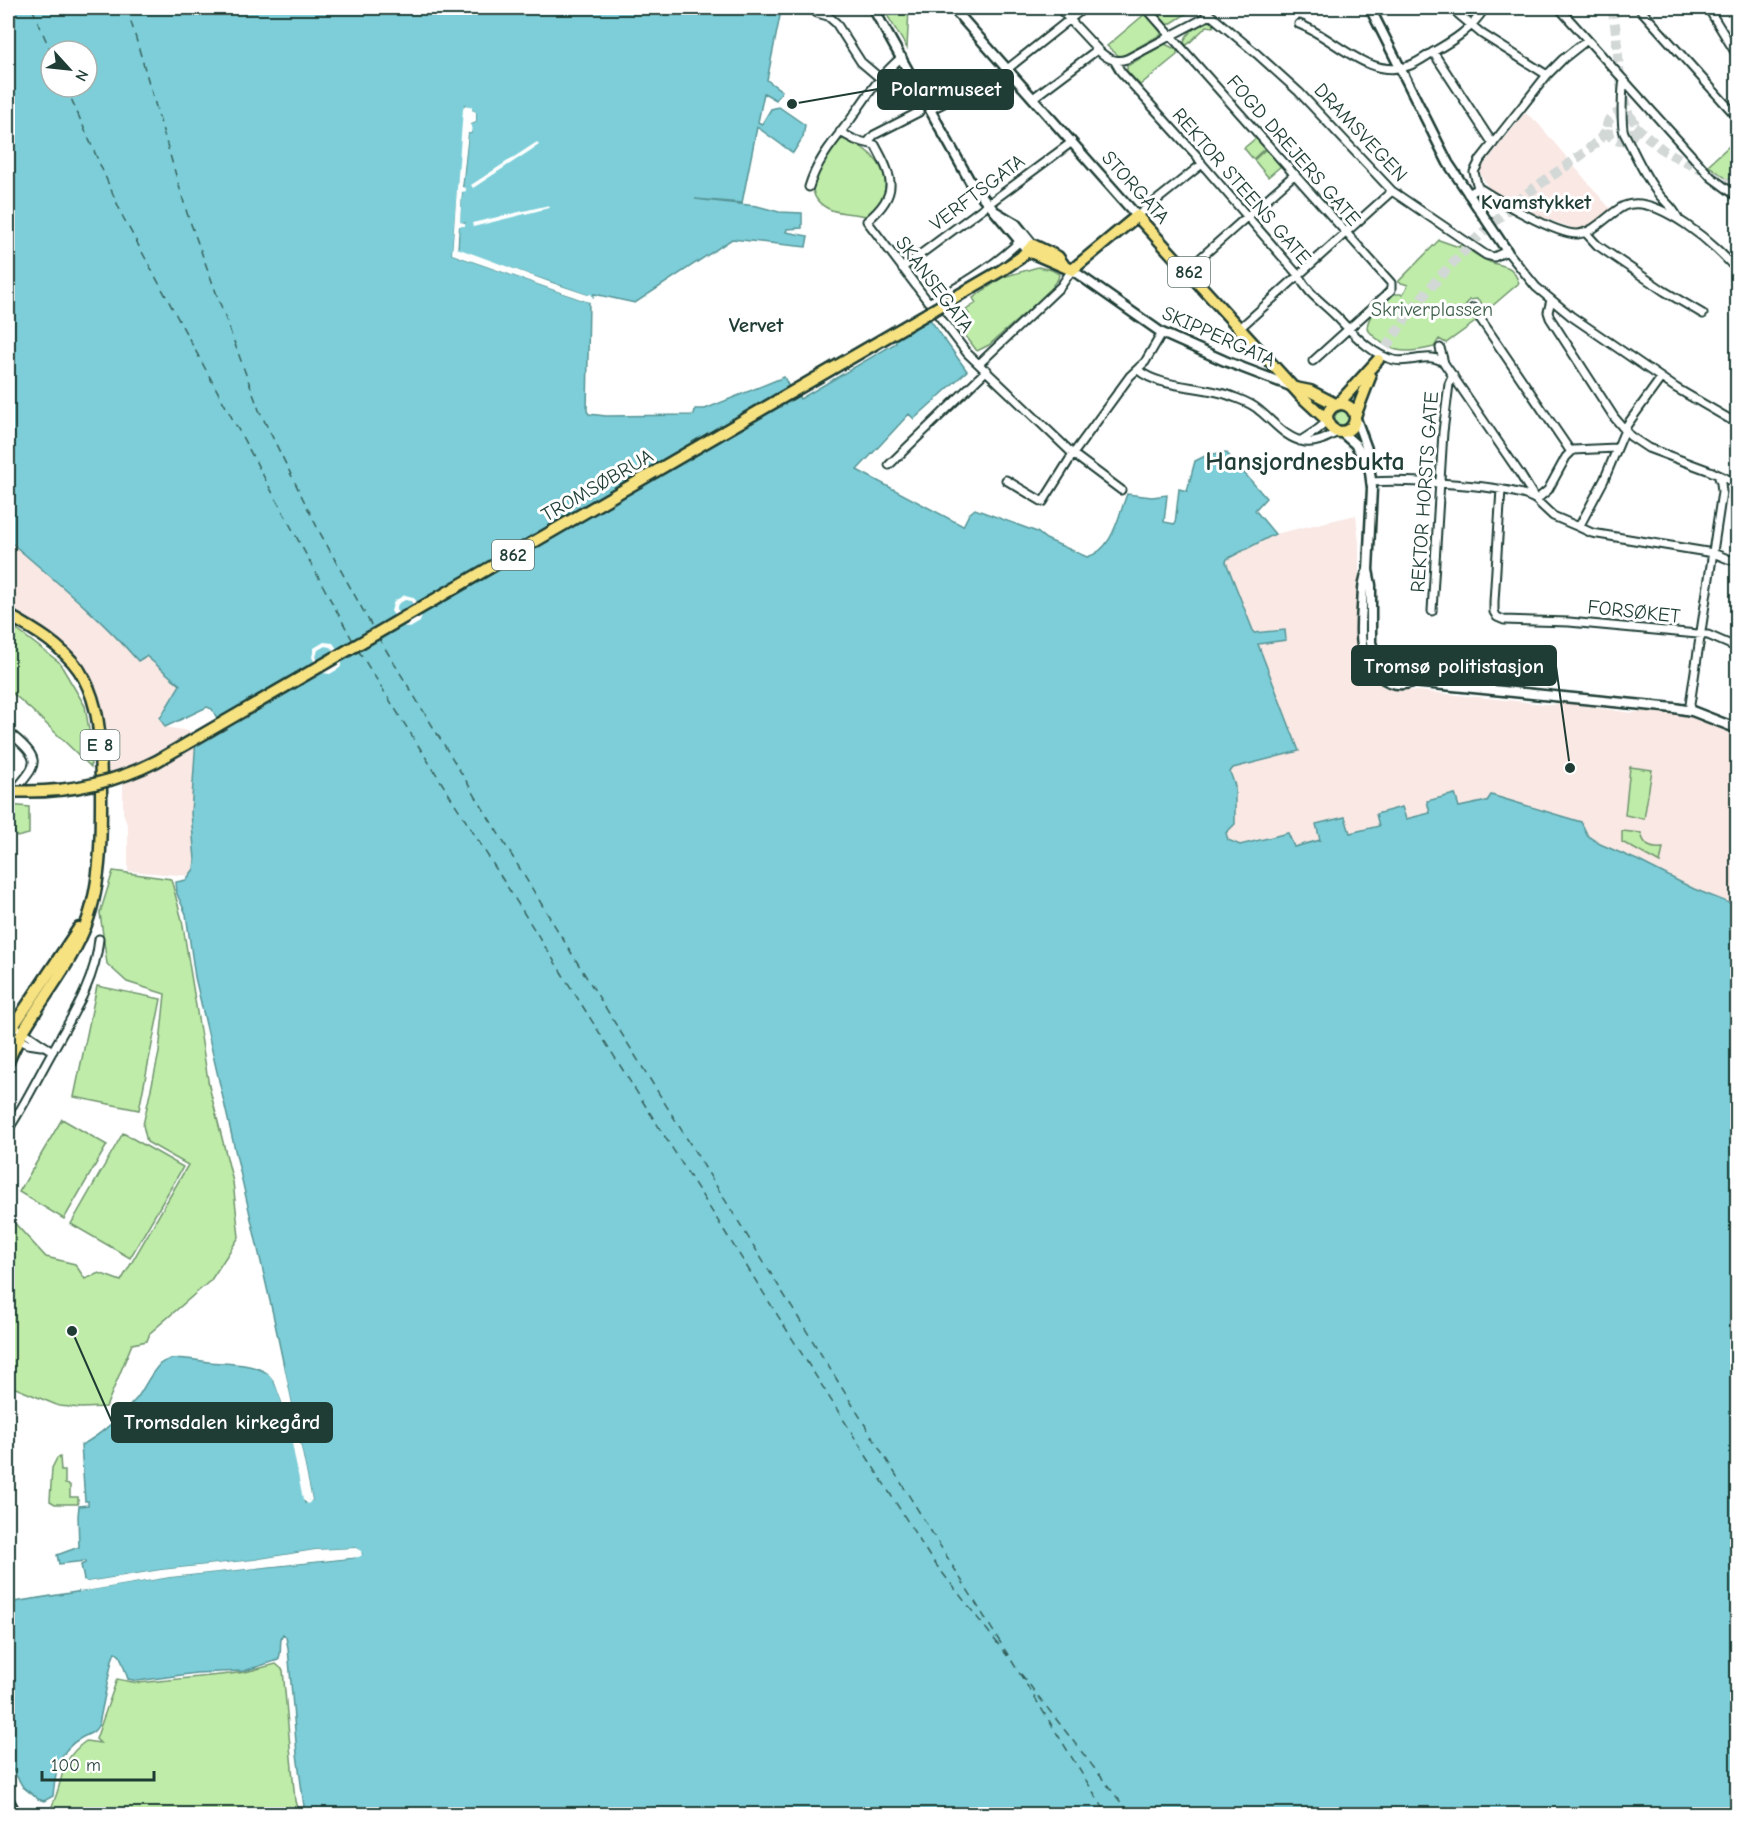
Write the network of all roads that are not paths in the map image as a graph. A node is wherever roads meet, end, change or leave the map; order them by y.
1 (812, 8) edge
2 (873, 8) edge
3 (953, 8) edge
4 (1059, 8) edge
5 (1084, 8) edge
6 (1146, 8) edge
7 (1202, 8) edge
8 (1370, 8) edge
9 (1451, 8) edge
10 (1485, 8) edge
11 (1559, 8) edge
12 (1639, 8) edge
13 (1708, 8) edge
14 (1210, 15) junction
15 (1069, 20) junction
16 (1299, 24) dead end
17 (1471, 26) junction
18 (1172, 36) junction
19 (1587, 40) junction
20 (1097, 50) junction
21 (1433, 52) junction
22 (902, 57) junction
23 (1737, 57) edge
24 (1114, 60) junction
25 (1400, 68) junction
26 (1008, 69) junction
27 (1547, 75) junction
28 (881, 79) junction
29 (1624, 80) junction
30 (1033, 99) junction
31 (930, 110) junction
32 (919, 112) dead end
33 (1737, 118) edge
34 (840, 132) junction
35 (1072, 142) junction
36 (867, 143) junction
37 (1494, 144) junction
38 (1202, 164) junction
39 (1295, 174) junction
40 (809, 187) dead end
41 (1478, 188) junction
42 (1392, 191) junction
43 (1468, 194) junction
44 (1737, 197) edge
45 (992, 208) junction
46 (1137, 216) junction
47 (1247, 217) junction
48 (1678, 219) junction
49 (1345, 232) junction
50 (1585, 232) junction
51 (1020, 241) junction
52 (1031, 248) junction
53 (1507, 251) junction
54 (902, 268) junction
55 (1069, 269) junction
56 (1187, 270) junction
57 (1737, 272) edge
58 (1298, 275) junction
59 (1551, 300) junction
60 (930, 302) junction
61 (1473, 308) dead end
62 (1703, 314) dead end
63 (1240, 328) junction
64 (1348, 330) junction
65 (1162, 333) junction
66 (1440, 348) dead end
67 (1313, 361) dead end
68 (980, 363) junction
69 (1444, 363) junction
70 (987, 370) junction
71 (1138, 370) junction
72 (1453, 375) junction
73 (1661, 378) junction
74 (1295, 388) junction
75 (1337, 405) junction
76 (1355, 416) junction
77 (1328, 421) junction
78 (1737, 424) edge
79 (1340, 431) junction
80 (1625, 431) junction
81 (1300, 441) junction
82 (1616, 448) junction
83 (1571, 452) junction
84 (1073, 454) junction
85 (1368, 463) junction
86 (889, 465) dead end
87 (1718, 476) junction
88 (1006, 480) dead end
89 (1371, 482) junction
90 (1440, 484) junction
91 (1737, 484) edge
92 (1502, 489) junction
93 (1121, 490) dead end
94 (1536, 500) junction
95 (1579, 527) junction
96 (1713, 553) junction
97 (1737, 563) edge
98 (1432, 611) dead end
99 (8, 615) edge
100 (1700, 634) junction
101 (1737, 648) edge
102 (1689, 711) junction
103 (1737, 729) edge
104 (8, 732) edge
105 (8, 791) edge
106 (8, 802) edge
107 (99, 939) dead end
108 (12, 1032) edge
109 (52, 1052) junction
110 (8, 1062) edge
111 (8, 1130) edge
112 (8, 1801) edge
113 (15, 1815) edge

1 - 28 street
2 - 22 street, SKIPPERGATA
3 - 26 street, STORGATA
4 - 15 street
5 - 15 street
6 - 18 street, FOGD DREJERS GATE
7 - 14 street, DRAMSVEGEN
8 - 25 street
9 - 17 street
10 - 17 street
11 - 19 street
12 - 33 street
13 - 23 street
14 - 18 street
14 - 42 street, DRAMSVEGEN
15 - 20 street
15 - 26 street
16 - 25 street
17 - 21 street
17 - 27 street
18 - 24 street
18 - 39 street, FOGD DREJERS GATE
19 - 27 street
19 - 29 street
20 - 24 street
20 - 30 street
21 - 25 street
21 - 37 street
22 - 28 street
22 - 31 street, SKIPPERGATA
24 - 38 street, REKTOR STEENS GATE
25 - 43 street
26 - 30 street, STORGATA
26 - 31 street
27 - 37 street
28 - 34 street
29 - 44 street
29 - 48 street
30 - 35 street, STORGATA
31 - 45 street, SKIPPERGATA
32 - 36 street
34 - 36 street
34 - 40 street
35 - 45 street, VERFTSGATA
35 - 46 street, STORGATA
36 - 54 street, SKANSEGATA
37 - 41 street
38 - 46 street
38 - 47 street, REKTOR STEENS GATE
39 - 47 street
39 - 49 street, FOGD DREJERS GATE
41 - 43 street
41 - 50 street
42 - 49 street
42 - 53 street, DRAMSVEGEN
43 - 53 street
45 - 51 street, SKIPPERGATA
45 - 52 street, SKIPPERGATA
45 - 54 street, VERFTSGATA
46 - 55 main road
46 - 56 main road, STORGATA / 862
47 - 56 street
47 - 58 street, REKTOR STEENS GATE
48 - 50 street
48 - 57 street
49 - 58 street
49 - 64 street, FOGD DREJERS GATE
50 - 62 street
51 - 52 street, SKIPPERGATA
51 - 60 street
52 - 55 main road, SKIPPERGATA
52 - 105 main road, TROMSØBRUA / 862, bridge
53 - 59 street
54 - 60 street, SKANSEGATA
55 - 65 street, SKIPPERGATA
55 - 68 street
56 - 63 main road, STORGATA / 862
58 - 63 street
58 - 64 street, REKTOR STEENS GATE
59 - 73 street
59 - 80 street
60 - 68 street, SKANSEGATA
61 - 83 street
63 - 74 main road, STORGATA / 862
64 - 67 street
64 - 69 street, REKTOR STEENS GATE
65 - 71 street
65 - 74 street, SKIPPERGATA
66 - 69 street
68 - 70 street, SKANSEGATA
69 - 72 street
70 - 84 street, SKANSEGATA
70 - 86 street
71 - 81 street
71 - 84 street
72 - 90 street, REKTOR HORSTS GATE
72 - 94 street
73 - 78 street
73 - 80 street
74 - 75 main road, STORGATA / 862
74 - 77 main road, STORGATA / 862
75 - 76 main road, 862
75 - 76 main road
75 - 77 main road
76 - 79 main road
76 - 85 street
77 - 79 main road, 862
77 - 81 street
79 - 81 street
79 - 85 street
80 - 82 street
80 - 87 street
82 - 83 street
82 - 95 street
83 - 94 street
84 - 88 street
84 - 93 street, SKANSEGATA
85 - 89 street
87 - 91 street
87 - 96 street
89 - 90 street
89 - 102 street
90 - 92 street
90 - 98 street, REKTOR HORSTS GATE
92 - 94 street
92 - 100 street, FORSØKET
94 - 95 street
95 - 96 street
96 - 97 street
96 - 100 street
99 - 108 main road, E 8
100 - 101 street, FORSØKET
100 - 102 street
102 - 103 street
104 - 106 street
107 - 109 street
108 - 109 street
108 - 110 main road, E 8
109 - 111 street
112 - 113 main road

